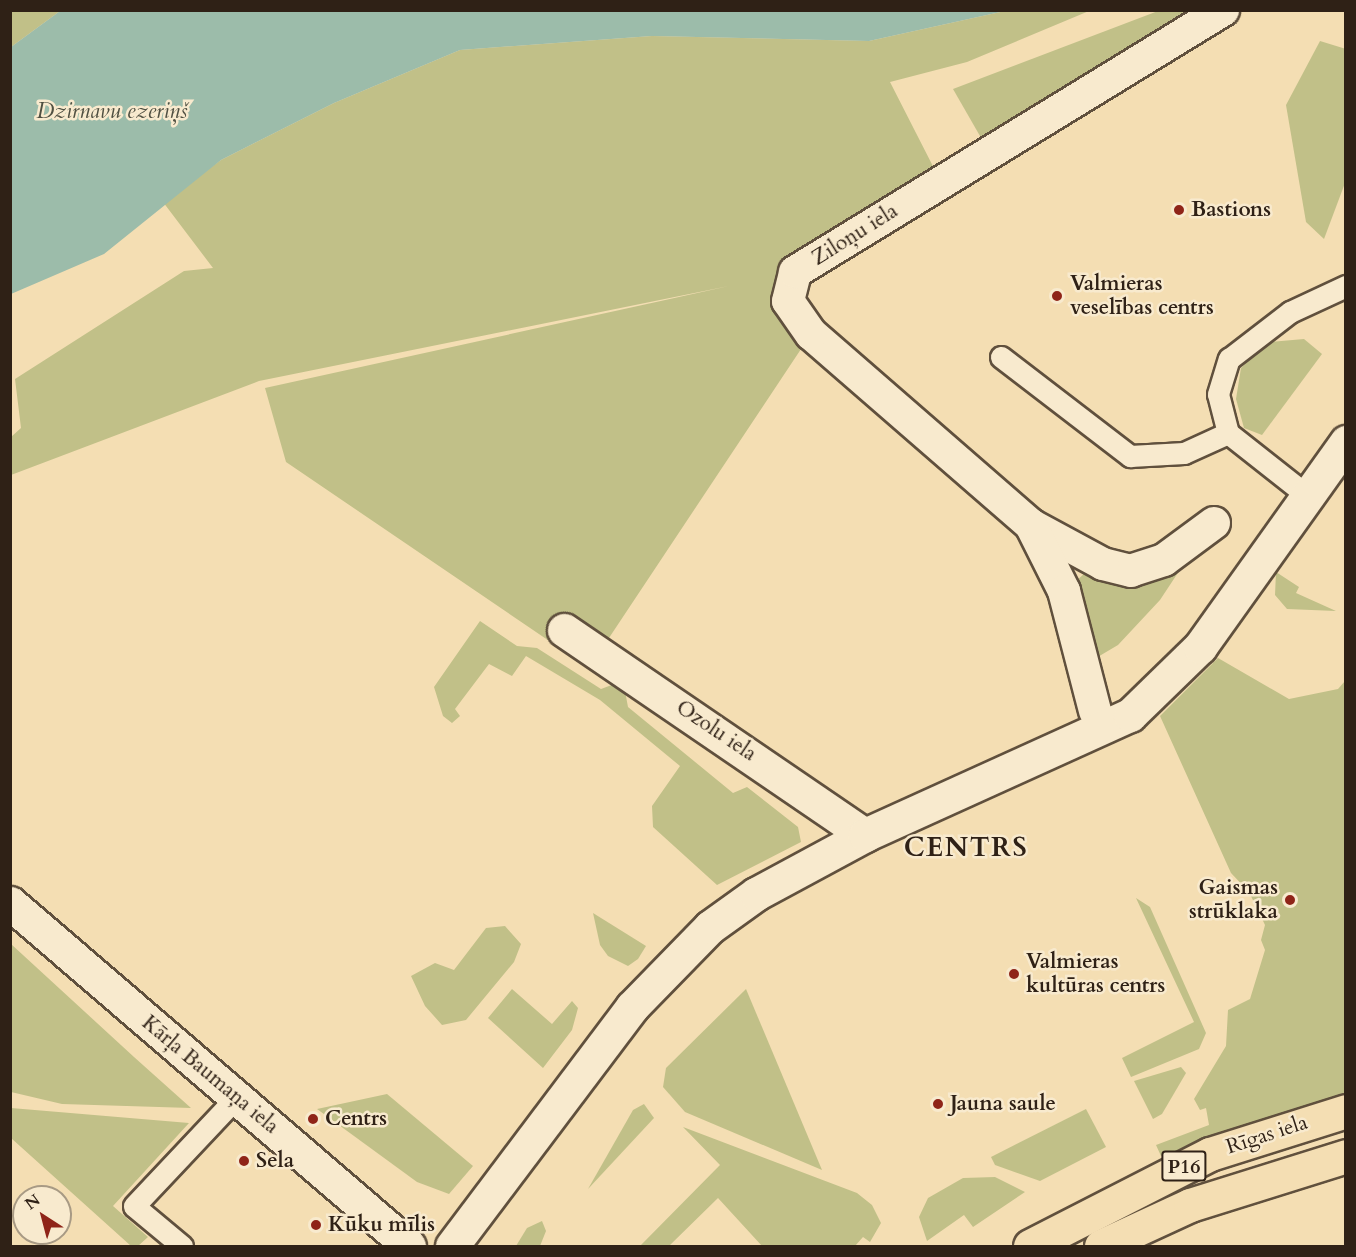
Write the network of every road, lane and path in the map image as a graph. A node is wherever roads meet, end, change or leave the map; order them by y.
1 (1223, 10) edge
2 (1346, 286) edge
3 (1001, 357) dead end
4 (1228, 433) junction
5 (1346, 442) edge
6 (1309, 497) junction
7 (1214, 523) dead end
8 (1030, 525) junction
9 (564, 630) dead end
10 (1095, 711) dead end
11 (865, 835) junction
12 (10, 903) edge
13 (235, 1099) junction
14 (1346, 1111) edge
15 (1346, 1156) edge
16 (183, 1246) edge
17 (410, 1246) edge
18 (452, 1246) edge
19 (1030, 1246) edge
20 (1101, 1246) edge

1 - 8 street, Ziloņu iela
2 - 4 lane
3 - 4 lane
4 - 6 lane
5 - 6 street
6 - 11 street
7 - 8 street, Ziloņu iela
8 - 10 street, Ziloņu iela
9 - 11 street, Ozolu iela
11 - 18 street
12 - 13 street, Kārļa Baumaņa iela
13 - 16 lane
13 - 17 street, Kārļa Baumaņa iela
14 - 19 main road, Rīgas iela / P16
15 - 20 main road, Rīgas iela / P16

